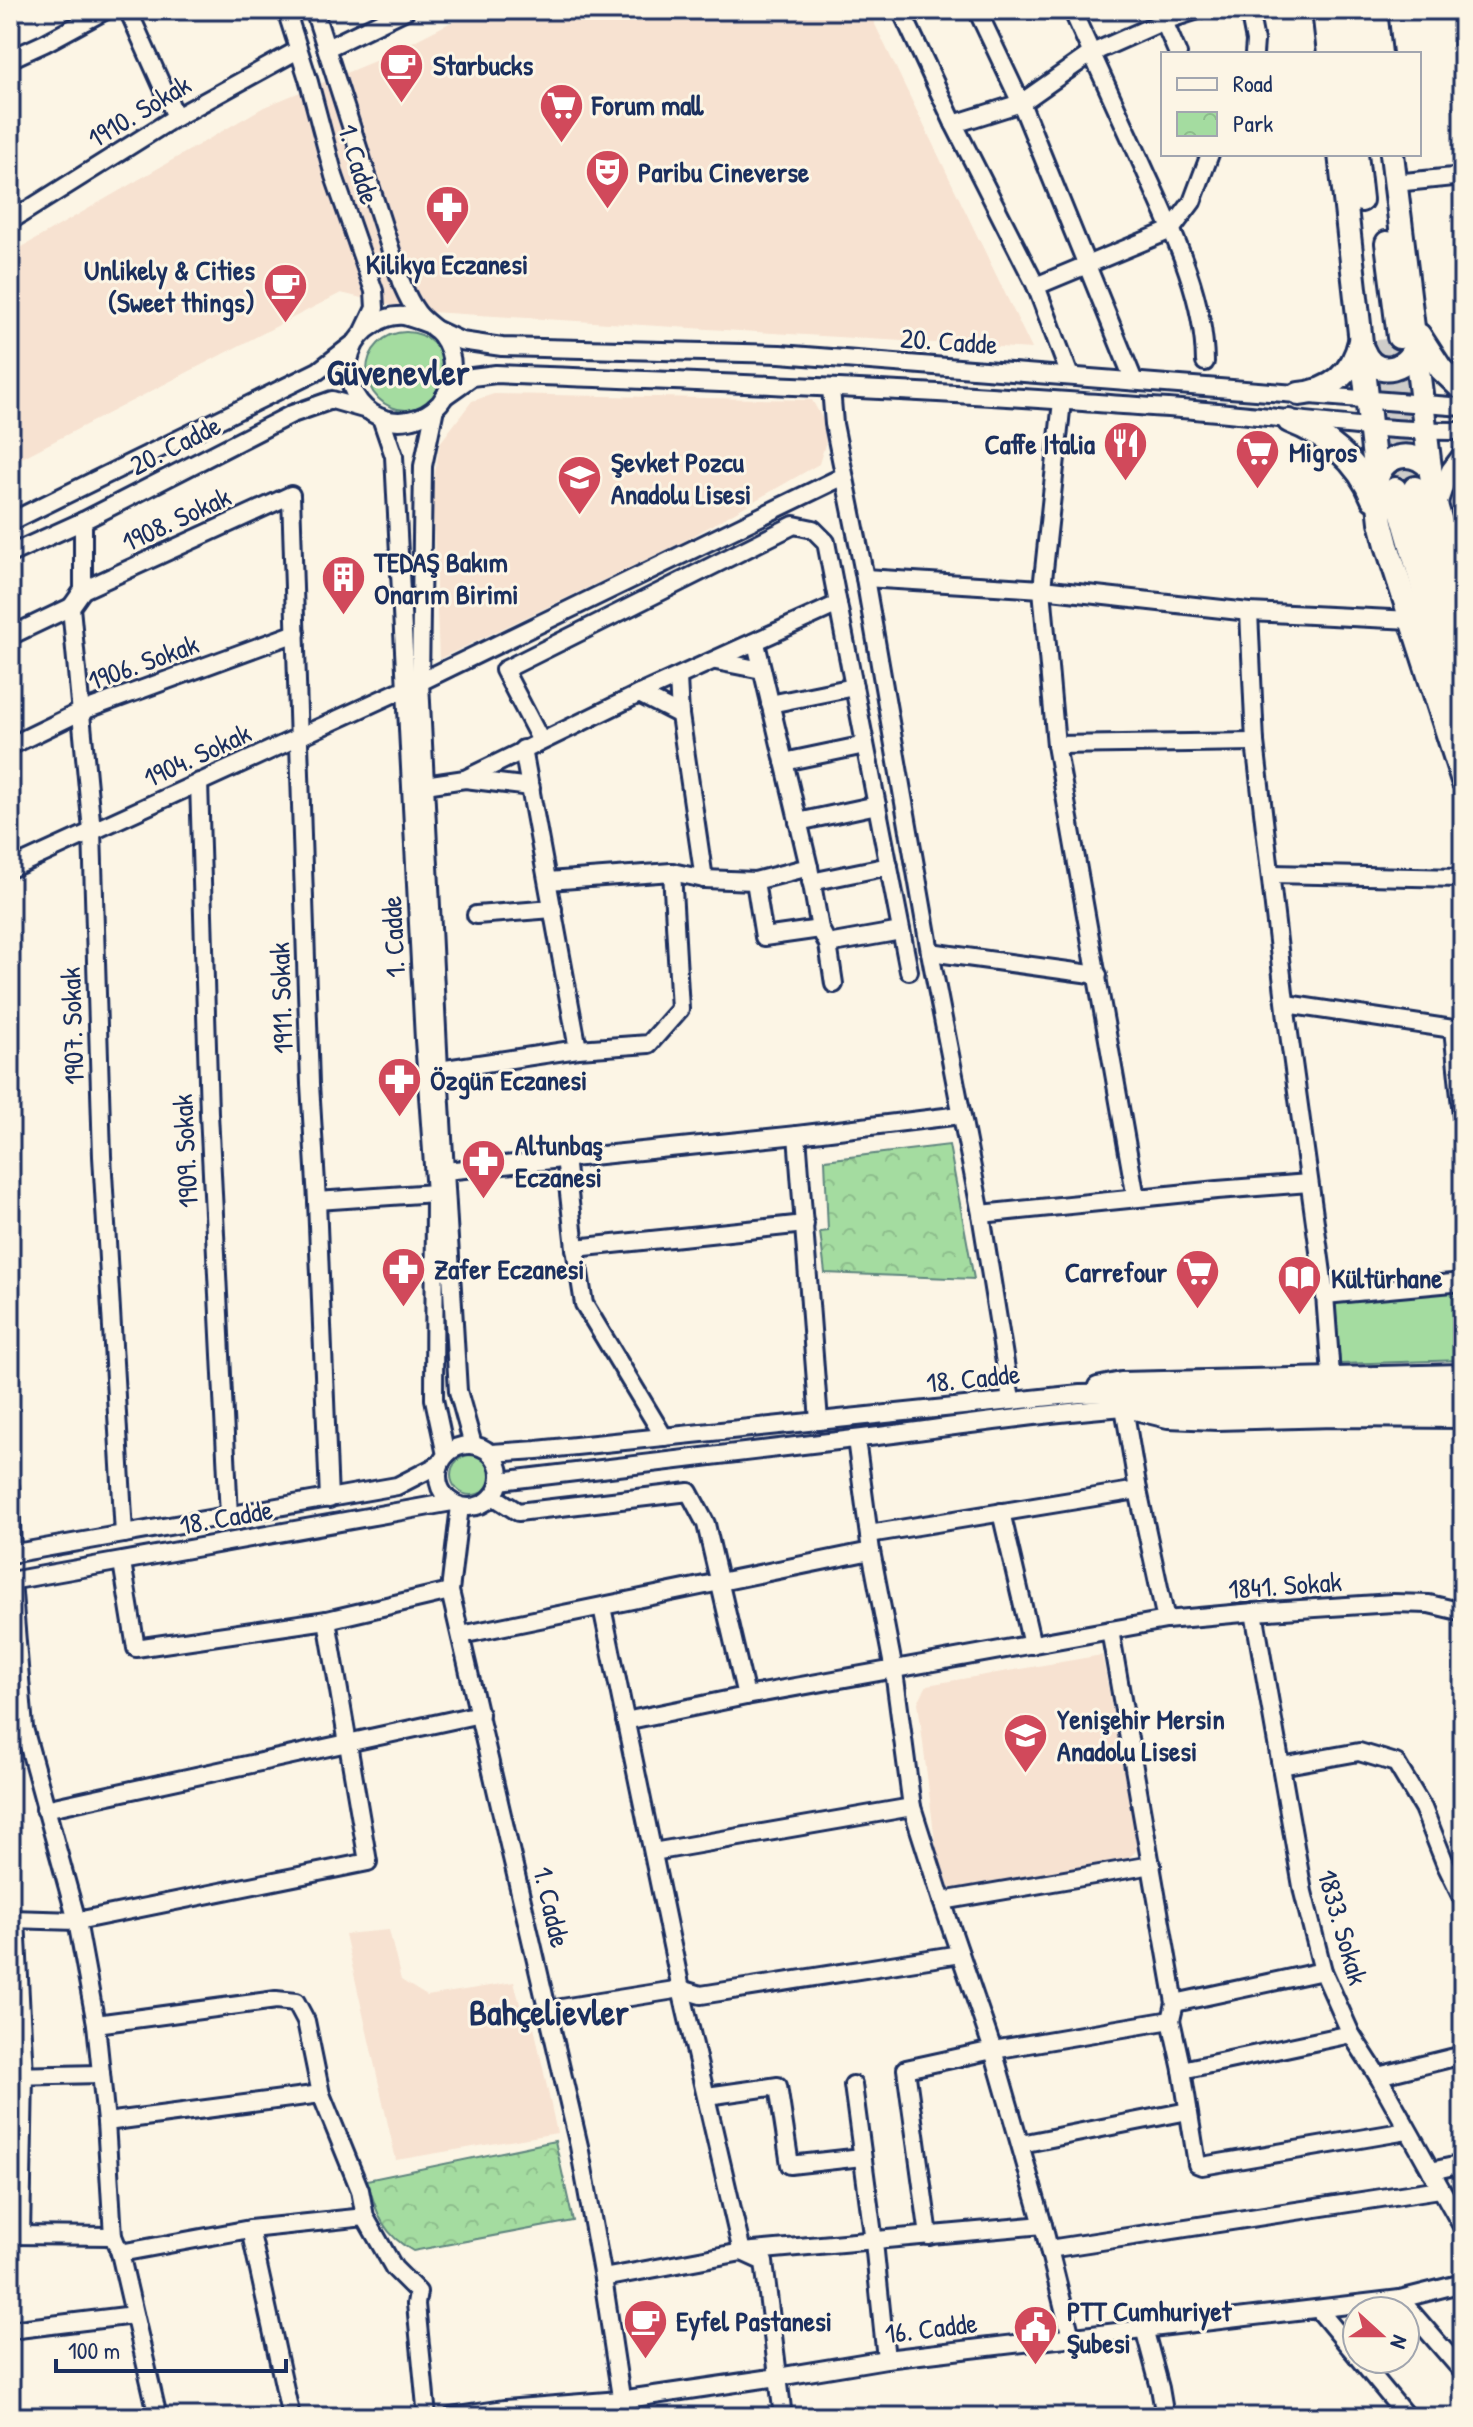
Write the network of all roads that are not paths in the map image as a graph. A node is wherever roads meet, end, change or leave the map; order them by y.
1 (106, 10) edge
2 (128, 10) edge
3 (286, 10) edge
4 (314, 10) edge
5 (406, 10) edge
6 (901, 10) edge
7 (977, 10) edge
8 (1072, 10) edge
9 (1198, 10) edge
10 (1249, 10) edge
11 (1324, 10) edge
12 (1340, 10) edge
13 (1359, 10) edge
14 (1375, 10) edge
15 (1162, 16) edge
16 (327, 48) junction
17 (298, 50) junction
18 (1177, 52) edge
19 (1254, 52) edge
20 (1329, 52) edge
21 (1345, 52) edge
22 (1364, 52) edge
23 (1380, 52) edge
24 (1092, 53) junction
25 (10, 59) edge
26 (1021, 103) junction
27 (176, 117) junction
28 (954, 124) junction
29 (1209, 156) edge
30 (1341, 156) edge
31 (1356, 156) edge
32 (1376, 156) edge
33 (1392, 156) edge
34 (1463, 176) edge
35 (1395, 183) junction
36 (10, 221) edge
37 (1171, 230) junction
38 (1088, 265) junction
39 (1036, 286) junction
40 (430, 326) junction
41 (1388, 335) junction
42 (359, 337) junction
43 (1205, 362) dead end
44 (1070, 376) junction
45 (1134, 381) junction
46 (831, 388) junction
47 (1463, 390) edge
48 (1299, 394) junction
49 (1366, 400) junction
50 (1062, 401) junction
51 (440, 402) junction
52 (1422, 404) junction
53 (1463, 407) edge
54 (374, 414) junction
55 (1289, 421) junction
56 (1370, 428) junction
57 (1425, 431) junction
58 (1463, 431) edge
59 (1463, 453) edge
60 (1430, 468) junction
61 (844, 476) junction
62 (1395, 487) junction
63 (291, 495) joint
64 (1437, 508) junction
65 (83, 521) junction
66 (10, 522) edge
67 (1381, 522) junction
68 (10, 554) edge
69 (865, 578) junction
70 (1042, 589) junction
71 (83, 590) junction
72 (1463, 598) edge
73 (838, 604) junction
74 (71, 607) junction
75 (1249, 612) junction
76 (1411, 620) junction
77 (296, 633) junction
78 (10, 636) edge
79 (756, 643) junction
80 (716, 661) junction
81 (1463, 661) edge
82 (762, 670) junction
83 (678, 678) junction
84 (413, 685) junction
85 (854, 687) junction
86 (639, 694) junction
87 (770, 704) junction
88 (80, 712) junction
89 (680, 715) junction
90 (1463, 728) edge
91 (298, 737) junction
92 (541, 741) junction
93 (1255, 742) junction
94 (865, 745) junction
95 (1056, 745) junction
96 (10, 746) edge
97 (523, 749) junction
98 (784, 762) junction
99 (465, 779) junction
100 (1463, 781) edge
101 (199, 782) junction
102 (425, 785) junction
103 (531, 787) junction
104 (877, 805) junction
105 (798, 822) junction
106 (92, 831) junction
107 (889, 866) junction
108 (10, 869) edge
109 (672, 872) junction
110 (1271, 874) junction
111 (810, 875) junction
112 (1460, 878) dead end
113 (704, 879) junction
114 (548, 881) junction
115 (755, 881) junction
116 (553, 909) junction
117 (476, 915) dead end
118 (901, 931) junction
119 (824, 936) junction
120 (930, 952) junction
121 (909, 971) dead end
122 (1098, 975) junction
123 (834, 984) dead end
124 (1286, 1004) junction
125 (578, 1049) junction
126 (439, 1070) junction
127 (961, 1115) junction
128 (1463, 1126) edge
129 (797, 1135) junction
130 (565, 1157) junction
131 (445, 1171) junction
132 (1309, 1183) junction
133 (435, 1193) junction
134 (1136, 1198) junction
135 (317, 1201) junction
136 (981, 1214) junction
137 (805, 1224) junction
138 (575, 1248) junction
139 (1463, 1282) edge
140 (1325, 1295) junction
141 (1463, 1373) edge
142 (1331, 1375) junction
143 (1463, 1387) edge
144 (1043, 1397) junction
145 (1011, 1400) junction
146 (1463, 1401) edge
147 (1127, 1407) junction
148 (1463, 1416) edge
149 (819, 1421) junction
150 (664, 1437) junction
151 (856, 1439) junction
152 (473, 1445) junction
153 (491, 1453) junction
154 (443, 1459) junction
155 (10, 1488) edge
156 (496, 1488) junction
157 (1138, 1490) junction
158 (329, 1499) junction
159 (456, 1504) junction
160 (1001, 1512) junction
161 (229, 1516) junction
162 (124, 1534) junction
163 (869, 1534) junction
164 (871, 1551) junction
165 (11, 1554) edge
166 (122, 1562) junction
167 (11, 1581) edge
168 (721, 1582) junction
169 (450, 1591) junction
170 (602, 1607) junction
171 (1462, 1609) edge
172 (1254, 1612) junction
173 (327, 1620) junction
174 (1166, 1620) junction
175 (1110, 1630) junction
176 (461, 1635) junction
177 (1032, 1645) junction
178 (894, 1671) junction
179 (746, 1696) junction
180 (480, 1714) junction
181 (625, 1721) junction
182 (349, 1742) junction
183 (1281, 1766) junction
184 (912, 1807) junction
185 (45, 1809) junction
186 (653, 1852) junction
187 (1463, 1858) edge
188 (1445, 1863) junction
189 (1152, 1865) junction
190 (1463, 1900) edge
191 (942, 1901) junction
192 (13, 1919) edge
193 (77, 1921) junction
194 (960, 1954) junction
195 (1323, 1971) junction
196 (681, 1989) junction
197 (1175, 2003) junction
198 (549, 2010) junction
199 (1171, 2020) junction
200 (96, 2024) junction
201 (1351, 2034) junction
202 (993, 2050) junction
203 (1463, 2055) edge
204 (1182, 2070) junction
205 (101, 2074) junction
206 (17, 2075) edge
207 (1378, 2076) junction
208 (853, 2085) dead end
209 (321, 2094) junction
210 (707, 2096) junction
211 (1188, 2111) junction
212 (106, 2122) junction
213 (1407, 2131) junction
214 (1021, 2144) junction
215 (862, 2157) junction
216 (1463, 2164) edge
217 (1431, 2171) junction
218 (1440, 2189) junction
219 (365, 2217) junction
220 (1043, 2225) junction
221 (1463, 2228) edge
222 (250, 2229) junction
223 (15, 2235) edge
224 (113, 2236) junction
225 (929, 2236) junction
226 (874, 2242) junction
227 (1049, 2249) junction
228 (742, 2252) junction
229 (120, 2253) junction
230 (603, 2278) junction
231 (1463, 2283) edge
232 (1416, 2295) edge
233 (1341, 2306) edge
234 (1318, 2309) junction
235 (134, 2315) junction
236 (1421, 2323) edge
237 (1144, 2328) junction
238 (10, 2330) edge
239 (1071, 2337) junction
240 (1341, 2337) edge
241 (886, 2359) junction
242 (1463, 2372) edge
243 (1372, 2375) edge
244 (778, 2377) junction
245 (620, 2400) junction
246 (505, 2413) edge
247 (158, 2417) edge
248 (291, 2417) edge
249 (427, 2417) edge
250 (452, 2417) edge
251 (624, 2417) edge
252 (783, 2417) edge
253 (1165, 2417) edge
254 (1407, 2417) edge

1 - 25 street
2 - 27 street
3 - 17 street, 1. Cadde
4 - 16 street, 1. Cadde
5 - 16 street
6 - 28 street
7 - 26 street
8 - 24 street
9 - 15 street
10 - 19 street
11 - 20 main road
12 - 21 main road
13 - 22 main road
14 - 23 main road
15 - 18 street
15 - 24 street
16 - 40 street, 1. Cadde
17 - 27 street, 1910. Sokak
17 - 42 street, 1. Cadde
24 - 26 street
24 - 37 street
26 - 28 street
26 - 38 street
27 - 36 street, 1910. Sokak
28 - 39 street
29 - 37 street
30 - 41 main road
31 - 41 main road
32 - 41 main road
33 - 35 main road
34 - 35 street
35 - 41 main road
37 - 38 street
37 - 43 street
38 - 39 street
38 - 45 street
39 - 44 street
40 - 42 street
40 - 44 street, 20. Cadde
40 - 51 street
41 - 47 main road
41 - 48 main road
41 - 49 main road
41 - 52 main road
42 - 54 street
42 - 66 street, 20. Cadde
44 - 45 street, 20. Cadde
45 - 48 street, 20. Cadde
46 - 50 street, 20. Cadde
46 - 51 street, 20. Cadde
46 - 61 street
48 - 49 street, 20. Cadde
49 - 52 street, 20. Cadde
49 - 56 main road
50 - 55 street, 20. Cadde
50 - 70 street
51 - 54 street
51 - 84 street, 1. Cadde
52 - 53 street, 20. Cadde
52 - 57 main road
54 - 65 street, 20. Cadde
54 - 84 street, 1. Cadde
55 - 56 street, 20. Cadde
55 - 67 main road
56 - 57 street, 20. Cadde
56 - 62 main road
57 - 58 street, 20. Cadde
57 - 60 main road
59 - 64 street
60 - 62 main road
60 - 64 main road
61 - 69 street
61 - 84 street, 1904. Sokak
62 - 67 main road
62 - 81 main road
62 - 90 main road
63 - 71 street, 1908. Sokak
63 - 77 street, 1911. Sokak
64 - 72 main road
65 - 68 street, 20. Cadde
65 - 71 street
67 - 76 main road
69 - 70 street
69 - 120 street
70 - 75 street
70 - 95 street
71 - 74 street
73 - 79 street
73 - 85 street
73 - 92 street
74 - 78 street
74 - 88 street, 1907. Sokak
75 - 76 street
75 - 93 street
76 - 100 main road
77 - 88 street, 1906. Sokak
77 - 91 street, 1911. Sokak
79 - 80 street
79 - 82 street
80 - 82 street
80 - 83 street
82 - 87 street
83 - 86 street
83 - 89 street
84 - 91 street, 1904. Sokak
84 - 102 street, 1. Cadde
84 - 133 street, 1. Cadde
85 - 87 street
85 - 94 street
86 - 89 street
86 - 92 street
87 - 98 street
88 - 96 street, 1906. Sokak
88 - 106 street, 1907. Sokak
89 - 113 street
91 - 101 street, 1904. Sokak
91 - 135 street, 1911. Sokak
92 - 97 street
93 - 95 street
93 - 110 street
94 - 98 street
94 - 104 street
95 - 122 street
97 - 99 street
97 - 103 street
98 - 105 street
99 - 102 street
99 - 103 street
101 - 106 street, 1904. Sokak
101 - 161 street, 1909. Sokak
102 - 126 street, 1. Cadde
103 - 114 street
104 - 105 street
104 - 107 street
105 - 111 street
106 - 108 street, 1904. Sokak
106 - 162 street, 1907. Sokak
107 - 111 street
107 - 118 street
109 - 113 street
109 - 114 street
109 - 125 street
110 - 112 street
110 - 124 street
111 - 115 street
111 - 119 street
113 - 115 street
114 - 116 street
115 - 119 street
116 - 117 street
116 - 125 street
118 - 119 street
118 - 121 street
119 - 123 street
120 - 122 street
120 - 127 street
122 - 134 street
124 - 128 street
124 - 132 street
125 - 126 street
126 - 131 street, 1. Cadde
127 - 129 street
127 - 136 street
129 - 130 street
129 - 137 street
130 - 131 street
130 - 138 street
131 - 152 street, 1. Cadde
132 - 134 street
132 - 140 street
133 - 135 street
133 - 154 street, 1. Cadde
134 - 136 street
135 - 158 street, 1911. Sokak
136 - 145 street
137 - 138 street
137 - 149 street
138 - 150 street
139 - 140 street
140 - 142 street
141 - 142 street
142 - 144 street
143 - 144 street, 18. Cadde
144 - 145 street, 18. Cadde
145 - 149 street, 18. Cadde
146 - 147 street, 18. Cadde
147 - 148 main road
147 - 151 street, 18. Cadde
147 - 157 street
149 - 150 street, 18. Cadde
150 - 153 street, 18. Cadde
151 - 156 street, 18. Cadde
151 - 163 street
152 - 153 street
152 - 154 street
153 - 156 street
154 - 158 street, 18. Cadde
154 - 159 street
155 - 165 street
156 - 159 street
156 - 168 street
157 - 160 street
157 - 174 street
158 - 161 street, 18. Cadde
159 - 166 street, 18. Cadde
159 - 169 street, 1. Cadde
160 - 163 street
160 - 177 street
161 - 162 street, 18. Cadde
162 - 165 street, 18. Cadde
163 - 164 street
164 - 168 street
164 - 178 street
166 - 167 street, 18. Cadde
166 - 173 street
167 - 185 street
168 - 170 street
168 - 179 street
169 - 173 street
169 - 176 street, 1. Cadde
170 - 176 street
170 - 181 street
171 - 172 street, 1841. Sokak
172 - 174 street, 1841. Sokak
172 - 183 street, 1833. Sokak
173 - 182 street
174 - 175 street, 1841. Sokak
175 - 177 street, 1841. Sokak
175 - 189 street
176 - 180 street, 1. Cadde
177 - 178 street, 1841. Sokak
178 - 179 street, 1841. Sokak
178 - 184 street
179 - 181 street, 1841. Sokak
180 - 182 street
180 - 198 street, 1. Cadde
181 - 186 street
182 - 185 street
182 - 193 street
183 - 188 street
183 - 195 street, 1833. Sokak
184 - 186 street
184 - 191 street
185 - 193 street
186 - 196 street
187 - 188 street
188 - 190 street
189 - 191 street
189 - 197 street
191 - 194 street
192 - 193 street
192 - 206 street
193 - 200 street
194 - 196 street
194 - 202 street
195 - 197 street
195 - 201 street, 1833. Sokak
196 - 198 street
196 - 210 street
197 - 199 street
198 - 230 street, 1. Cadde
199 - 202 street
199 - 204 street
200 - 205 street
200 - 209 street
201 - 204 street
201 - 207 street, 1833. Sokak
202 - 214 street
202 - 225 street
203 - 207 street
204 - 211 street
205 - 206 street
205 - 212 street
206 - 223 street
207 - 213 street, 1833. Sokak
208 - 215 street
209 - 212 street
209 - 219 street
210 - 215 street
210 - 228 street
211 - 213 street
211 - 214 street
212 - 224 street
213 - 217 street, 1833. Sokak
214 - 220 street
215 - 226 street
216 - 217 street
217 - 218 street, 1833. Sokak
218 - 221 street, 1833. Sokak
218 - 227 street
219 - 222 street
219 - 249 street
220 - 225 street
220 - 227 street
222 - 229 street
222 - 248 street
223 - 224 street
224 - 229 street
225 - 226 street
226 - 228 street
226 - 241 street
227 - 239 street
228 - 230 street
228 - 244 street
229 - 235 street
230 - 245 street, 1. Cadde
231 - 232 street, 16. Cadde
233 - 234 street, 16. Cadde
234 - 237 street, 16. Cadde
234 - 240 street
235 - 238 street
235 - 247 street
236 - 242 street
237 - 239 street, 16. Cadde
237 - 253 street
239 - 241 street, 16. Cadde
241 - 244 street, 16. Cadde
243 - 254 street
244 - 245 street, 16. Cadde
244 - 252 street
245 - 246 street, 16. Cadde
245 - 251 street, 1. Cadde
246 - 250 street, 16. Cadde

